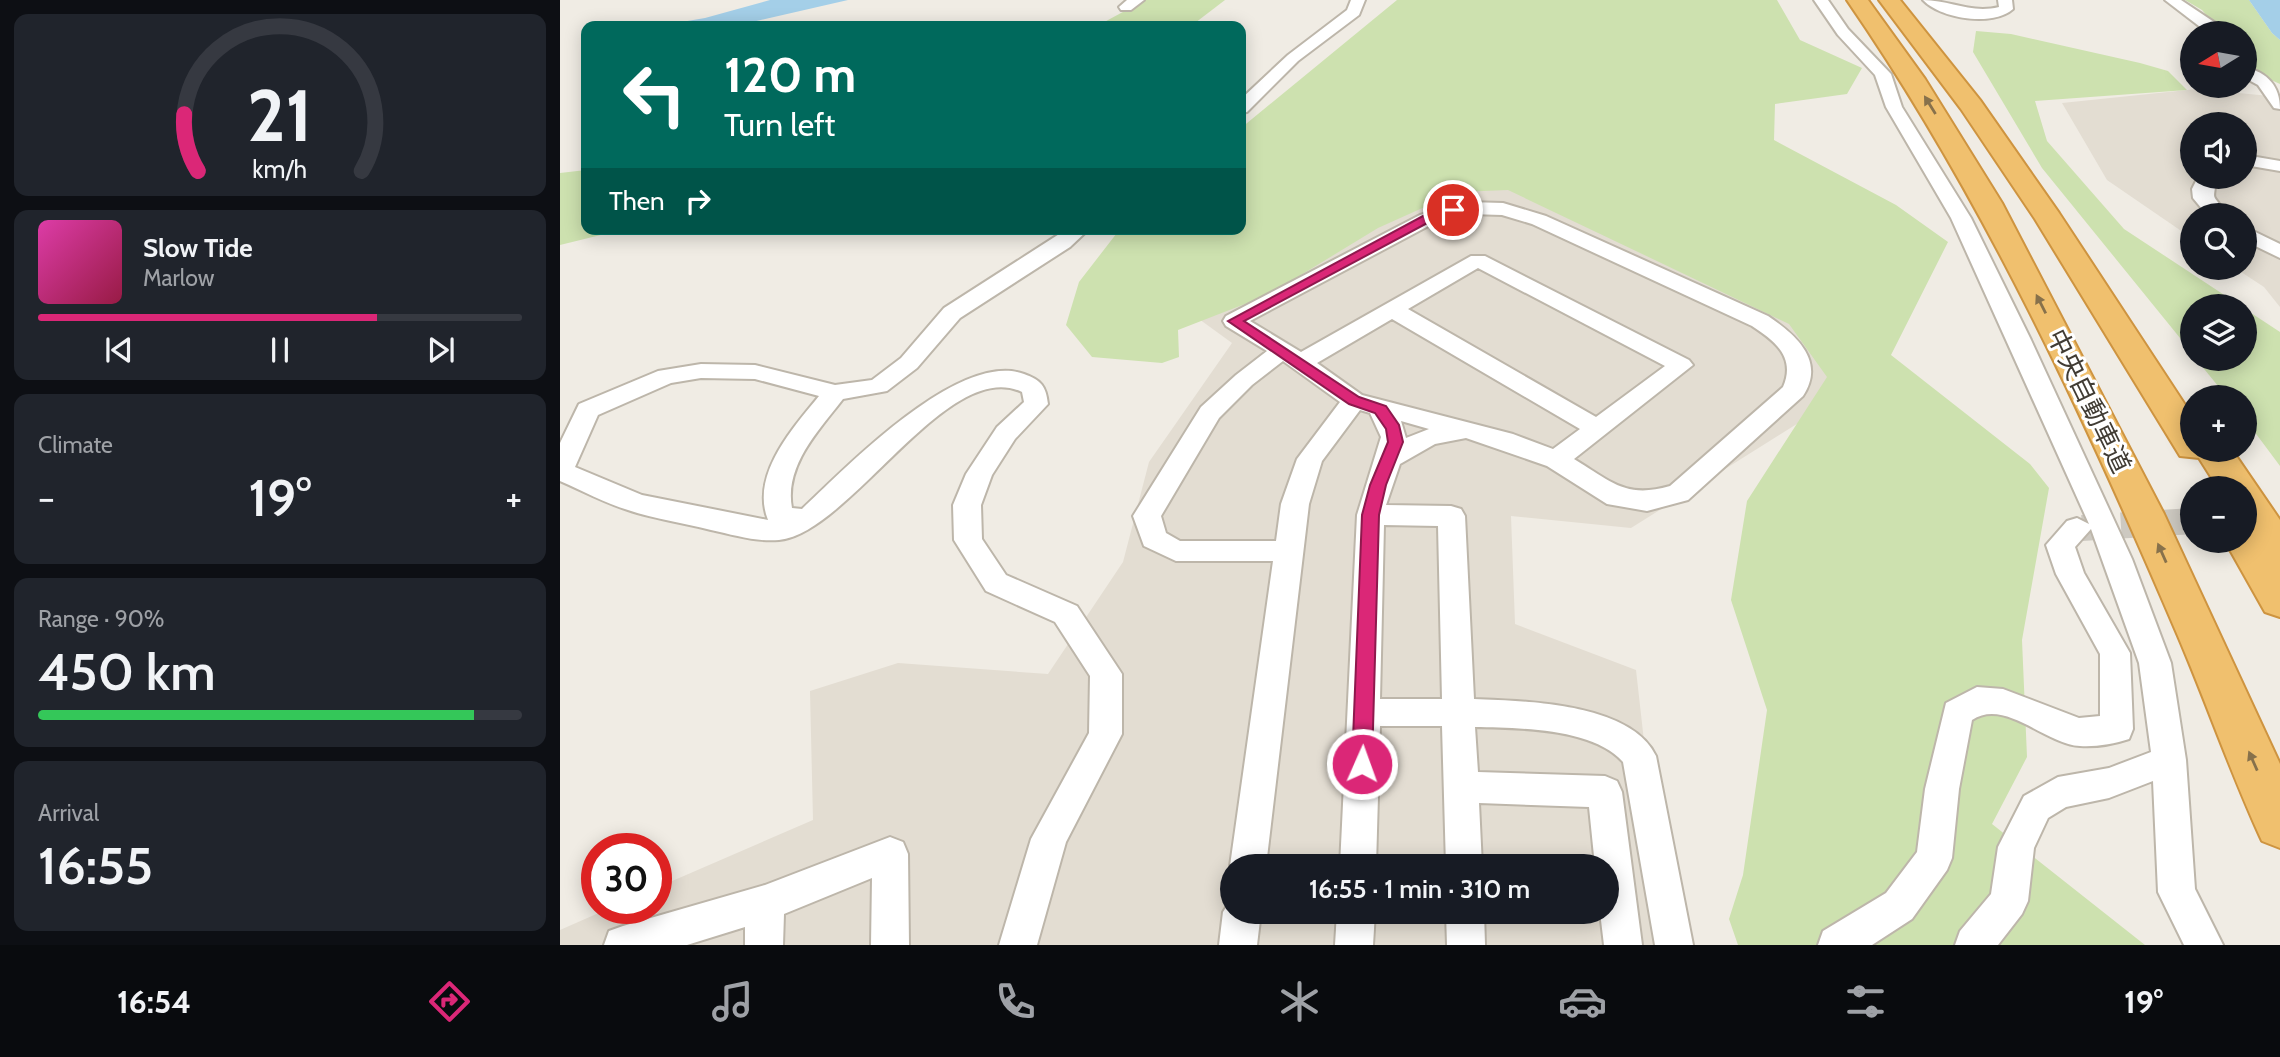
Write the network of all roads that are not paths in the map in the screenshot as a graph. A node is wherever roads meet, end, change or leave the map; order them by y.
1 (1358, 0) edge
2 (1821, 0) edge
3 (1857, 0) edge
4 (1889, 0) edge
5 (1930, 0) edge
6 (2005, 0) edge
7 (2172, 0) edge
8 (2204, 21) edge
9 (2258, 79) edge
10 (1246, 103) edge
11 (2280, 104) edge
12 (1971, 105) junction
13 (2257, 162) edge
14 (2280, 166) edge
15 (1072, 235) edge
16 (2257, 240) edge
17 (2280, 252) edge
18 (1393, 310) junction
19 (1291, 357) junction
20 (835, 393) junction
21 (2180, 400) edge
22 (1384, 414) junction
23 (2180, 425) edge
24 (1597, 428) junction
25 (1432, 432) junction
26 (1390, 458) junction
27 (1556, 460) junction
28 (560, 471) edge
29 (1371, 515) junction
30 (2257, 517) edge
31 (808, 519) junction
32 (2077, 528) dead end
33 (1288, 551) junction
34 (2280, 552) edge
35 (2253, 553) edge
36 (2280, 600) edge
37 (2115, 653) junction
38 (2155, 663) junction
39 (1458, 712) junction
40 (1364, 713) junction
41 (2169, 760) junction
42 (1461, 787) junction
43 (2280, 824) edge
44 (1250, 854) edge
45 (1358, 854) edge
46 (1464, 854) edge
47 (765, 903) junction
48 (1241, 924) edge
49 (1355, 924) edge
50 (1465, 924) edge
51 (623, 945) edge
52 (764, 945) edge
53 (890, 945) edge
54 (1018, 945) edge
55 (1238, 945) edge
56 (1354, 945) edge
57 (1466, 945) edge
58 (1623, 945) edge
59 (1674, 945) edge
60 (1837, 945) edge
61 (1975, 945) edge
62 (2204, 945) edge

1 - 10 street
2 - 38 street
43 -> 3 highway, 中央自動車道
4 - 12 highway
5 - 6 street
7 - 8 street
9 - 11 street
12 - 21 highway
12 - 23 highway
13 - 14 street
15 - 20 street
16 - 17 street
18 - 19 street
18 - 24 street
18 - 24 street
19 - 22 street
19 - 27 street
19 - 33 street
20 - 28 street
20 - 31 street
22 - 25 street
22 - 26 street
22 - 33 street
24 - 27 street
25 - 26 street
25 - 27 street
26 - 29 street
28 - 31 street
29 - 39 street
29 - 40 street
30 - 34 highway
31 - 54 street
32 - 37 street
33 - 44 street
35 - 36 highway
37 - 38 street
37 - 60 street
38 - 41 street
39 - 40 street
39 - 42 street
39 - 59 street
40 - 45 street
41 - 61 street
41 - 62 street
42 - 46 street
42 - 58 street
47 - 51 street
47 - 52 street
47 - 53 street
48 - 55 street
49 - 56 street
50 - 57 street

